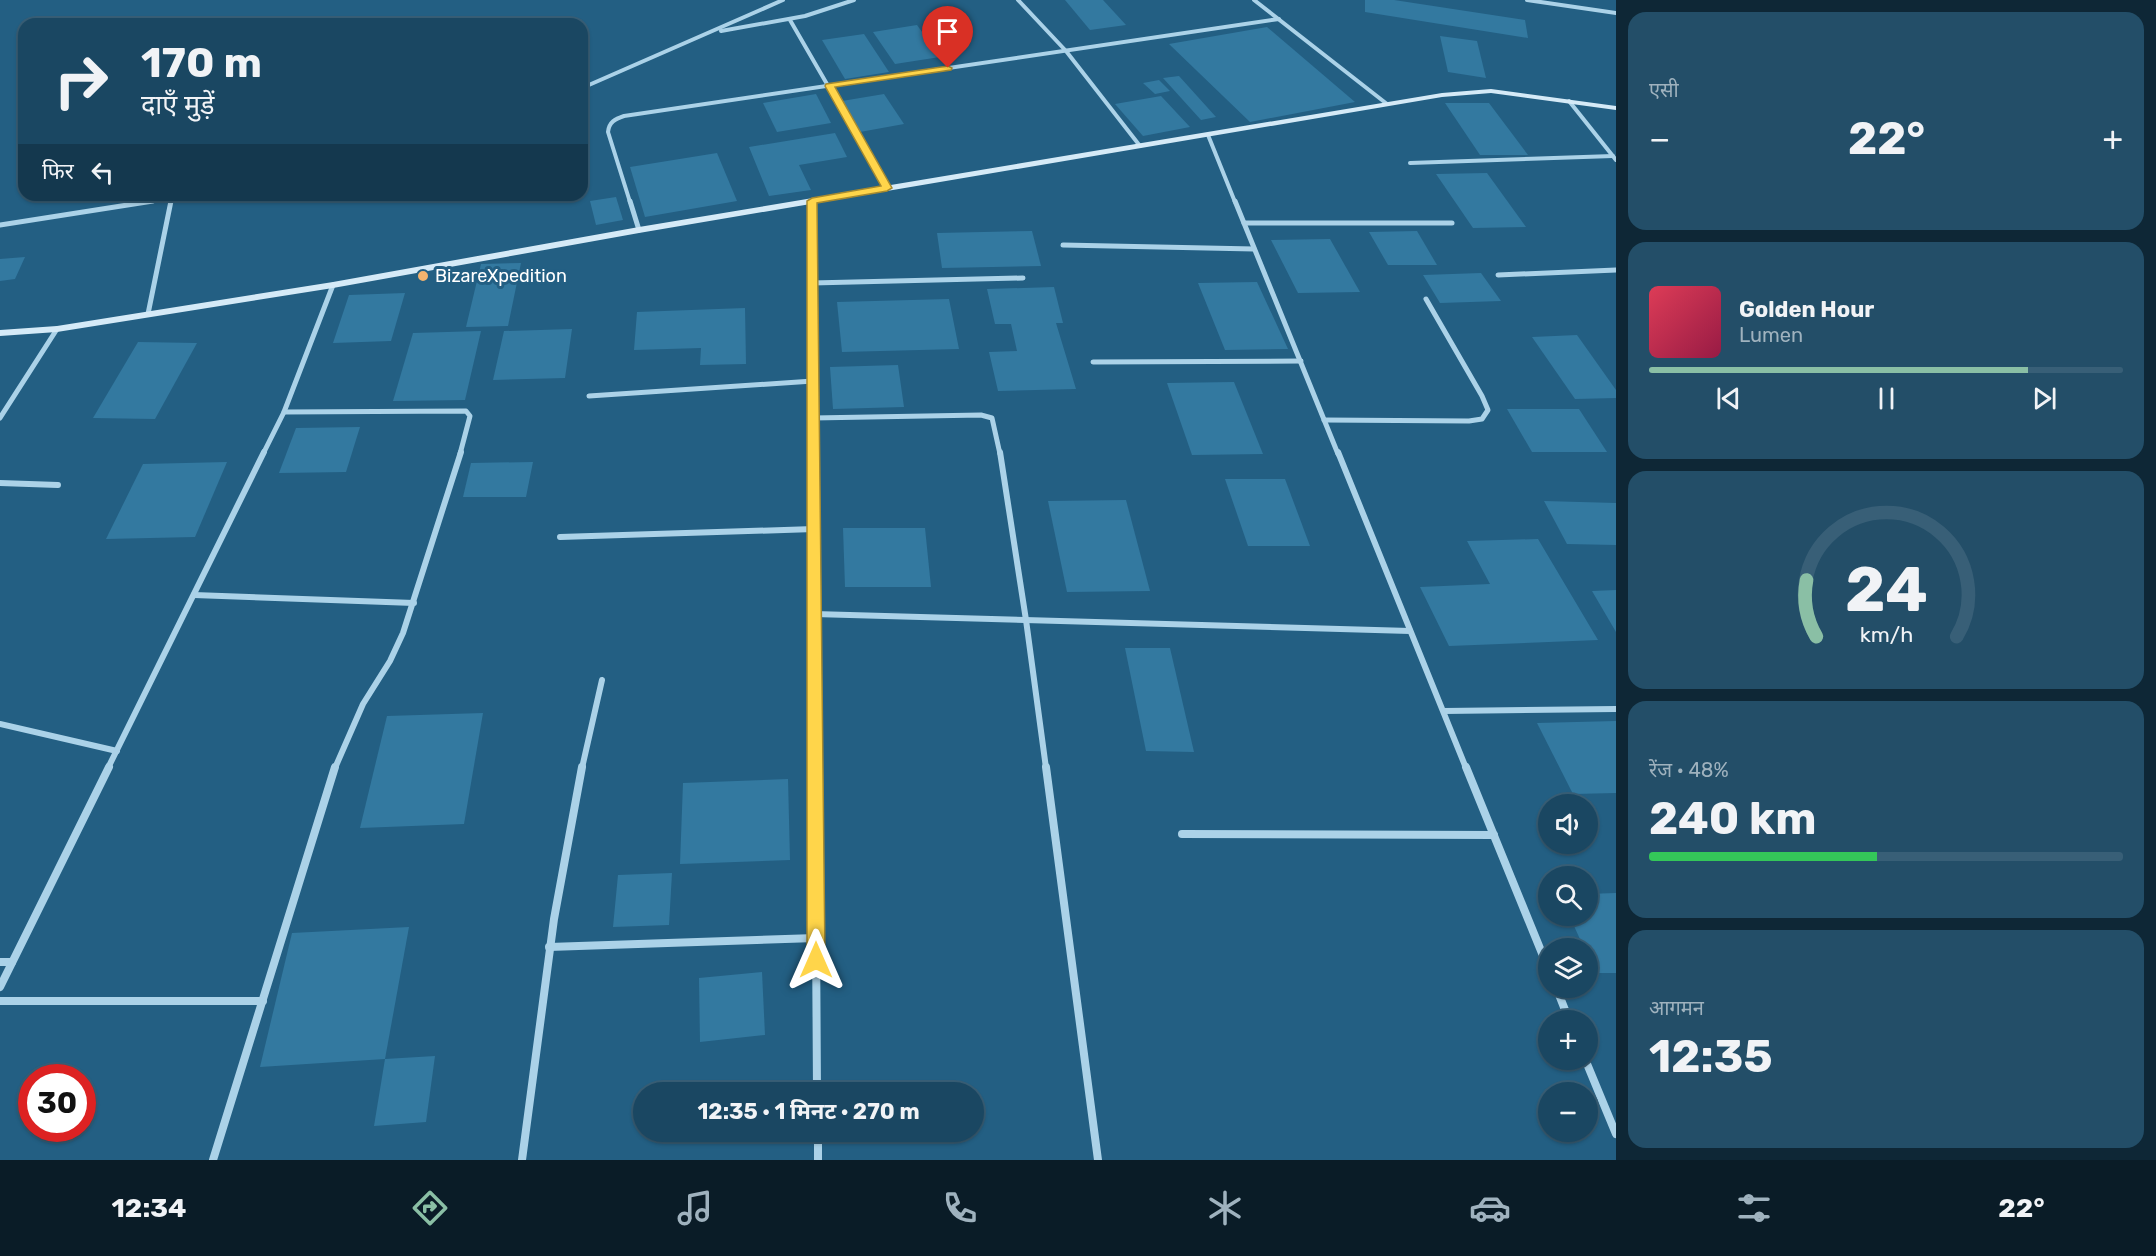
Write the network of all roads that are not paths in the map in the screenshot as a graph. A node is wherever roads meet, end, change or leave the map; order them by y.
1 (783, 0) edge
2 (854, 0) edge
3 (1017, 0) edge
4 (1254, 0) edge
5 (1527, 0) edge
6 (1616, 13) edge
7 (1279, 19) junction
8 (790, 20) junction
9 (712, 33) junction
10 (1066, 51) junction
11 (588, 85) edge
12 (829, 86) junction
13 (1569, 101) junction
14 (1387, 104) junction
15 (1616, 108) edge
16 (1208, 135) junction
17 (1140, 146) junction
18 (1614, 158) edge
19 (1410, 163) dead end
20 (887, 188) junction
21 (153, 201) edge
22 (171, 201) edge
23 (812, 201) junction
24 (1244, 223) junction
25 (1452, 223) dead end
26 (0, 225) edge
27 (639, 230) junction
28 (1063, 245) dead end
29 (1254, 249) junction
30 (1616, 270) edge
31 (1498, 275) dead end
32 (1023, 278) dead end
33 (812, 283) junction
34 (333, 285) junction
35 (1426, 299) dead end
36 (148, 314) junction
37 (57, 329) junction
38 (0, 333) edge
39 (1093, 362) dead end
40 (1301, 362) junction
41 (813, 381) junction
42 (589, 396) dead end
43 (284, 412) junction
44 (0, 418) edge
45 (813, 418) junction
46 (1324, 420) junction
47 (0, 483) edge
48 (58, 485) dead end
49 (814, 530) junction
50 (560, 537) dead end
51 (194, 595) junction
52 (414, 603) junction
53 (814, 614) junction
54 (1026, 620) junction
55 (1410, 631) junction
56 (602, 680) dead end
57 (1616, 709) edge
58 (1443, 711) junction
59 (0, 724) edge
60 (117, 751) junction
61 (1182, 834) dead end
62 (1494, 835) junction
63 (816, 938) junction
64 (1538, 943) edge
65 (549, 947) junction
66 (0, 962) edge
67 (12, 962) junction
68 (0, 987) edge
69 (0, 1000) edge
70 (262, 1001) junction
71 (1590, 1070) edge
72 (817, 1082) edge
73 (1616, 1134) edge
74 (818, 1142) edge
75 (213, 1160) edge
76 (522, 1160) edge
77 (818, 1160) edge
78 (1098, 1160) edge

1 - 9 street
2 - 8 street
3 - 10 street
4 - 7 street
5 - 6 street
7 - 10 street
7 - 14 street
8 - 9 street
8 - 12 street
9 - 11 street
10 - 12 street
10 - 17 street
12 - 20 street
12 - 27 street
13 - 14 street
13 - 15 street
13 - 18 street
14 - 16 street
16 - 17 street
16 - 24 street
17 - 20 street
18 - 19 street
20 - 23 street
21 - 26 street
22 - 36 street
23 - 27 street
23 - 33 street
24 - 25 street
24 - 29 street
27 - 34 street
28 - 29 street
29 - 40 street
30 - 31 street
32 - 33 street
33 - 41 street
34 - 36 street
34 - 43 street
35 - 46 street
36 - 37 street
37 - 38 street
37 - 44 street
39 - 40 street
40 - 46 street
41 - 42 street
41 - 45 street
43 - 51 street
43 - 52 street
45 - 49 street
45 - 54 street
46 - 55 street
47 - 48 street
49 - 50 street
49 - 53 street
51 - 52 street
51 - 60 street
52 - 70 street
53 - 54 street
53 - 63 street
54 - 55 street
54 - 78 street
55 - 58 street
56 - 65 street
57 - 58 street
58 - 62 street
59 - 60 street
60 - 67 street
61 - 62 street
62 - 64 street
63 - 65 street
63 - 72 street
65 - 76 street
66 - 67 street
67 - 68 street
69 - 70 street
70 - 75 street
71 - 73 street
74 - 77 street

